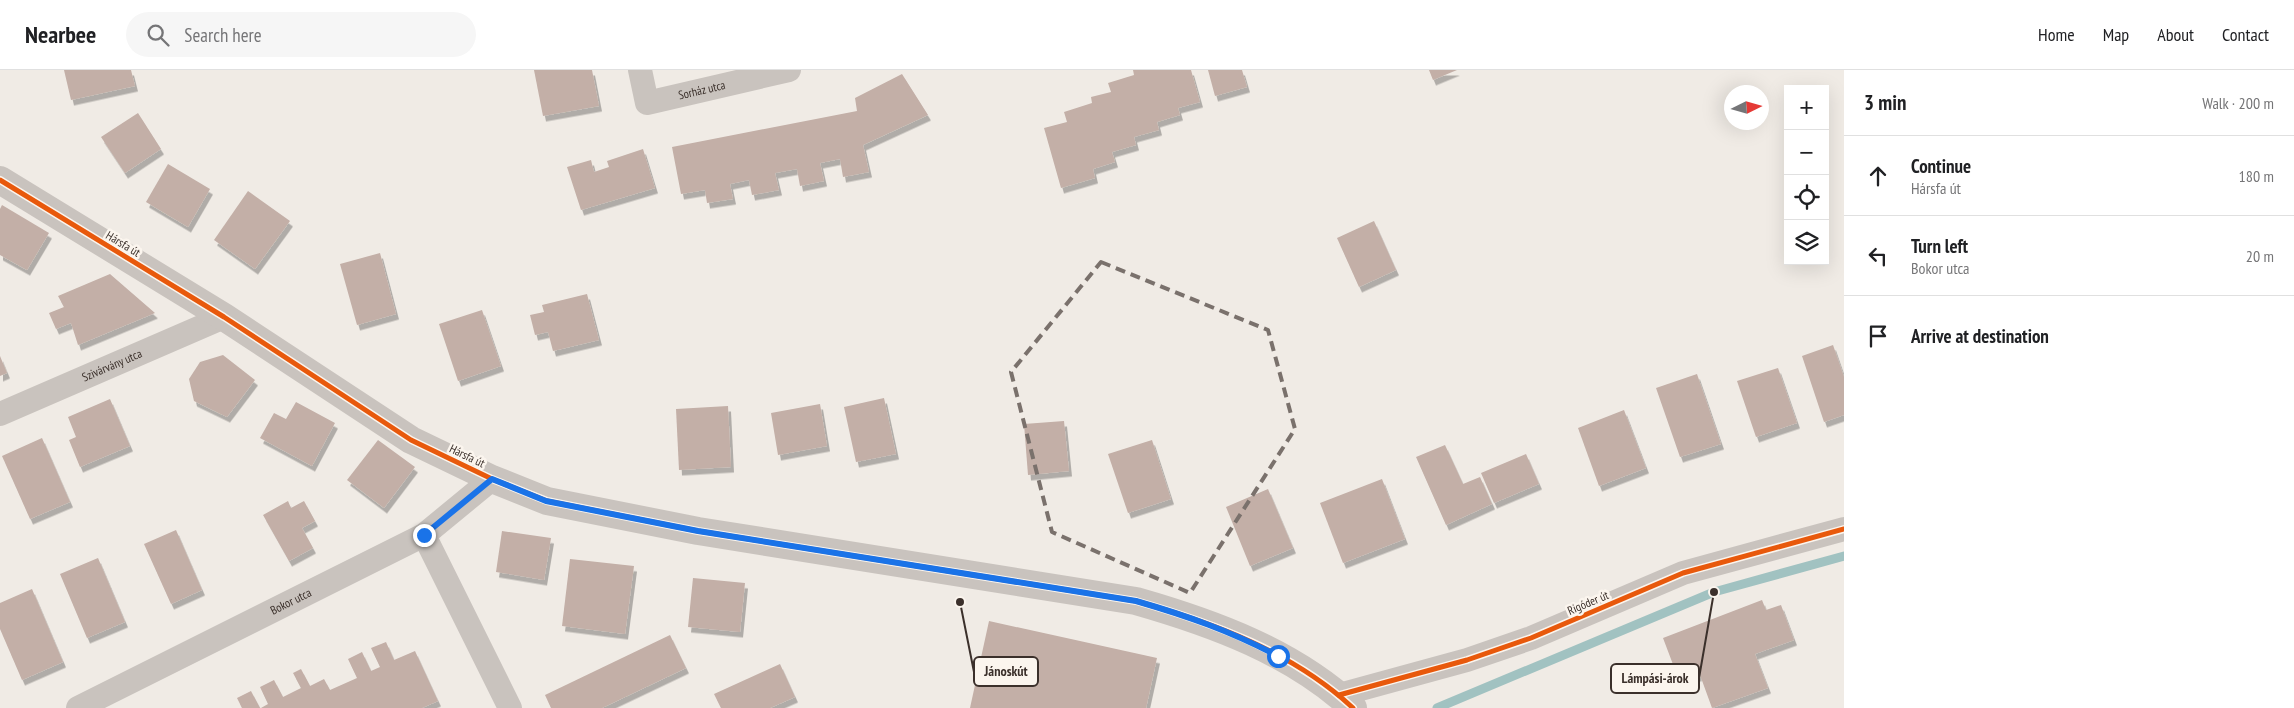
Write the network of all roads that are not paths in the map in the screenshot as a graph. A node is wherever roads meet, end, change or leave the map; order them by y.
1 (640, 70) edge
2 (789, 70) edge
3 (0, 180) edge
4 (224, 317) junction
5 (0, 414) edge
6 (492, 479) junction
7 (1844, 529) edge
8 (424, 535) junction
9 (1346, 702) edge
10 (78, 708) edge
11 (510, 708) edge

1 - 2 street, Sorház utca
3 - 4 street, Hársfa út
4 - 5 street, Szivárvány utca
4 - 6 street, Hársfa út
6 - 8 street, Bokor utca
6 - 9 street, Hársfa út
7 - 9 street, Rigóder út
8 - 10 street, Bokor utca
8 - 11 street

